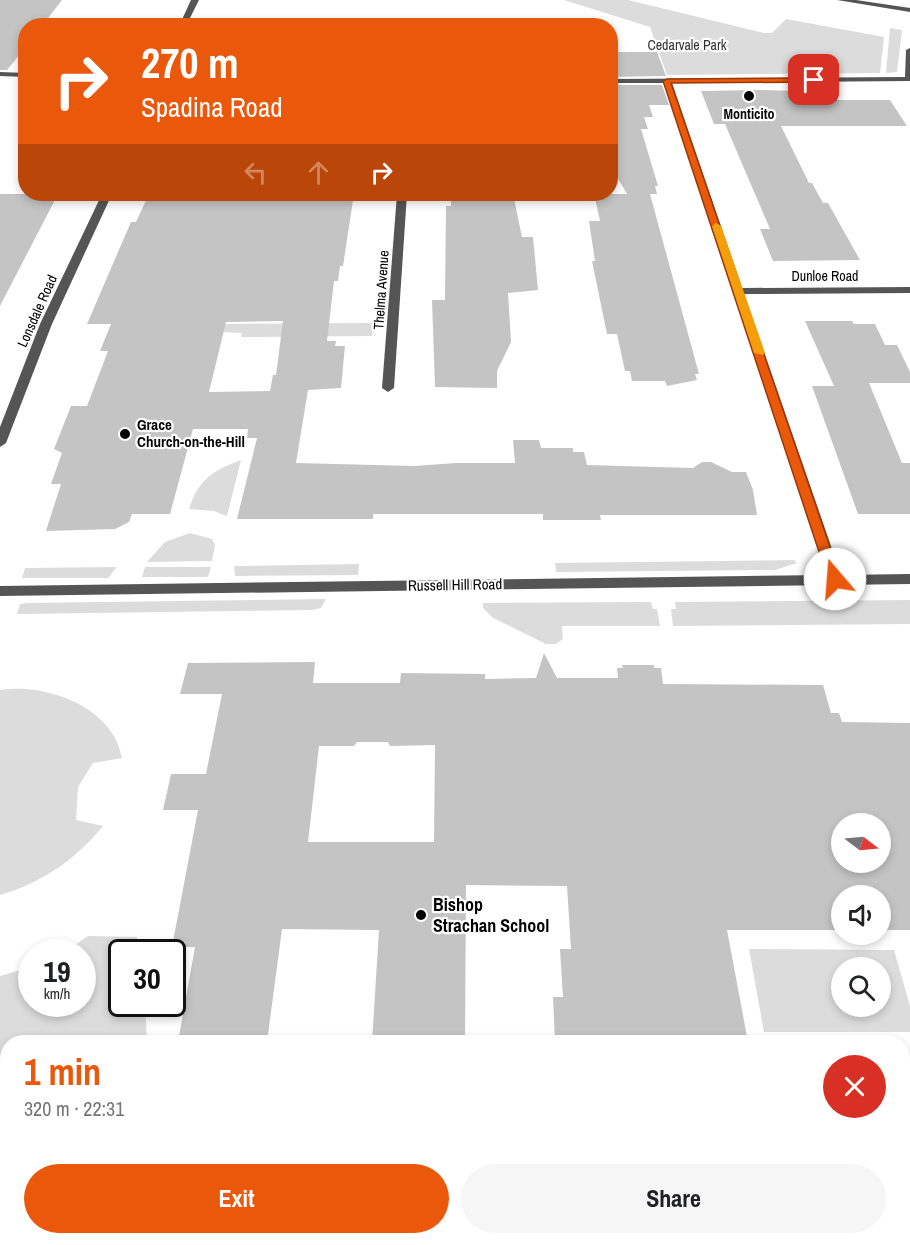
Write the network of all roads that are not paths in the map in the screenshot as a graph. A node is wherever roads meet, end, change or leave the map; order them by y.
1 (195, 0) edge
2 (841, 0) edge
3 (910, 10) edge
4 (186, 18) edge
5 (910, 50) edge
6 (0, 74) edge
7 (18, 75) edge
8 (910, 79) edge
9 (618, 81) edge
10 (667, 81) junction
11 (104, 201) edge
12 (401, 201) edge
13 (910, 290) edge
14 (740, 291) junction
15 (388, 388) dead end
16 (0, 443) edge
17 (835, 579) junction
18 (910, 579) edge
19 (0, 591) edge

1 - 4 street
2 - 3 street
5 - 8 street
6 - 7 street
8 - 10 street
9 - 10 street
10 - 14 street
11 - 16 street, Lonsdale Road
12 - 15 street, Thelma Avenue
13 - 14 street, Dunloe Road
14 - 17 street
17 - 18 street, Russell Hill Road
17 - 19 street, Russell Hill Road

